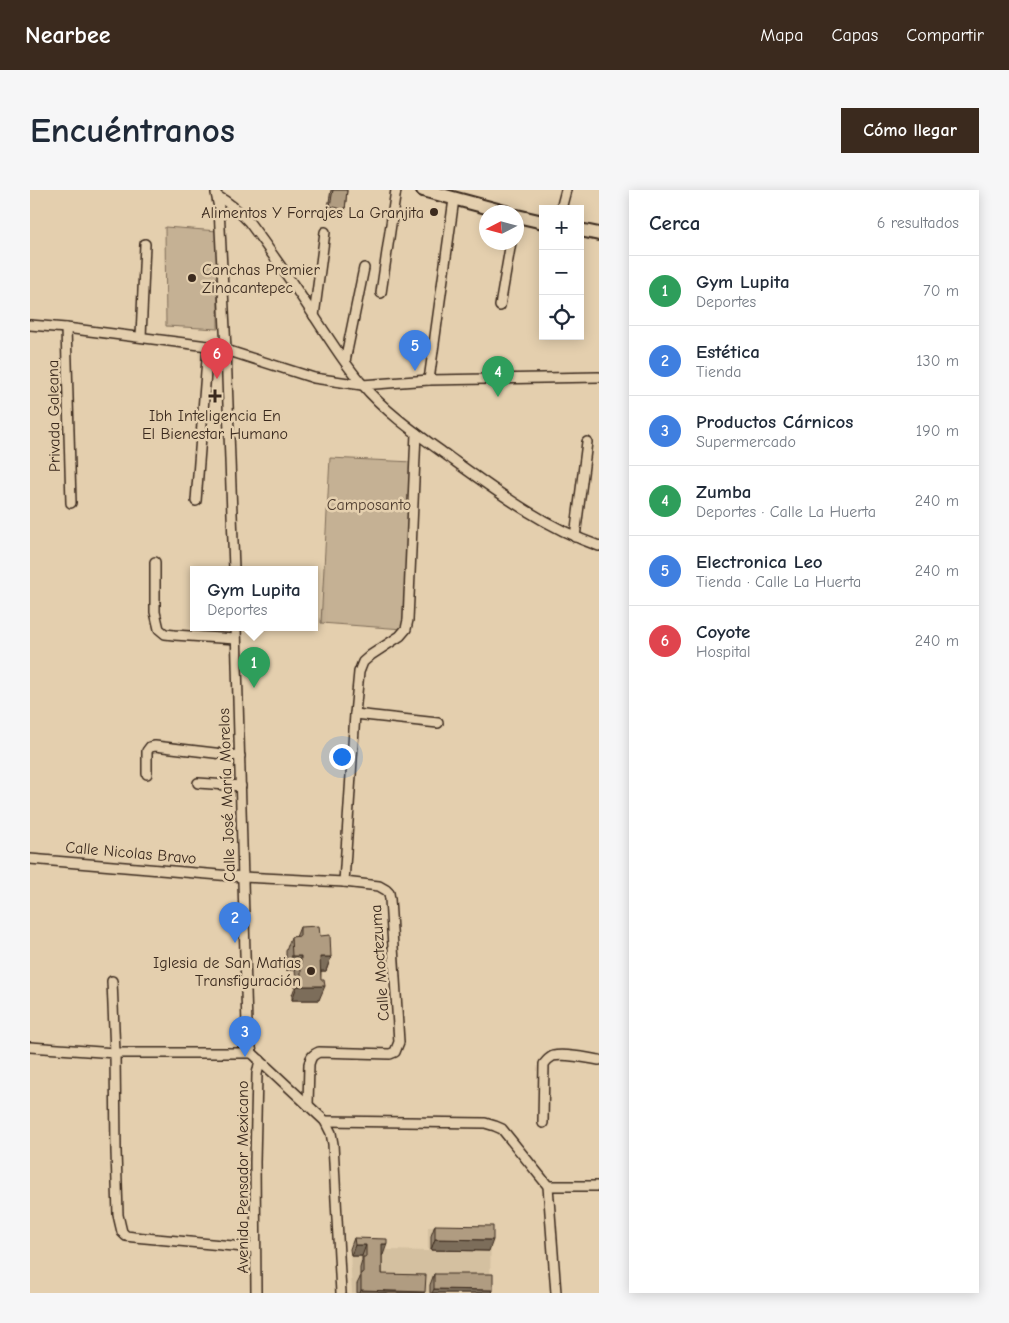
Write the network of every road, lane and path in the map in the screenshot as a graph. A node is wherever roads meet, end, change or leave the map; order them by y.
1 (396, 190) edge
2 (423, 190) edge
3 (566, 190) edge
4 (216, 193) edge
5 (454, 199) junction
6 (479, 205) edge
7 (561, 205) edge
8 (524, 218) edge
9 (539, 221) edge
10 (584, 231) edge
11 (325, 232) dead end
12 (599, 234) edge
13 (145, 244) dead end
14 (510, 250) edge
15 (364, 268) dead end
16 (381, 293) dead end
17 (500, 306) dead end
18 (314, 316) junction
19 (30, 325) edge
20 (66, 328) junction
21 (141, 337) junction
22 (208, 346) junction
23 (226, 350) junction
24 (345, 361) junction
25 (599, 377) edge
26 (429, 380) junction
27 (362, 385) junction
28 (416, 433) junction
29 (587, 442) dead end
30 (196, 501) dead end
31 (71, 503) dead end
32 (575, 537) junction
33 (599, 546) edge
34 (155, 562) dead end
35 (234, 566) edge
36 (236, 631) edge
37 (236, 639) junction
38 (355, 714) junction
39 (438, 723) dead end
40 (240, 756) junction
41 (147, 774) dead end
42 (198, 783) dead end
43 (241, 786) junction
44 (30, 859) edge
45 (244, 877) junction
46 (344, 882) junction
47 (379, 886) joint
48 (112, 981) dead end
49 (30, 1047) edge
50 (252, 1052) junction
51 (115, 1053) junction
52 (260, 1060) junction
53 (599, 1060) edge
54 (308, 1104) junction
55 (324, 1121) junction
56 (543, 1123) dead end
57 (548, 1186) junction
58 (599, 1186) edge
59 (255, 1248) junction
60 (256, 1293) edge
61 (341, 1293) edge
62 (556, 1293) edge

1 - 16 street
2 - 5 street
3 - 7 street
4 - 18 street
4 - 23 street
5 - 6 street
5 - 26 street
8 - 9 street
10 - 12 street
11 - 18 street
13 - 21 street
14 - 17 street
15 - 24 street
18 - 24 street
19 - 20 street
20 - 21 street
20 - 31 street, Privada Galeana
21 - 22 street
22 - 23 street
22 - 30 street
23 - 27 street
23 - 35 street
24 - 27 street
25 - 26 street
26 - 27 street
27 - 28 street
28 - 32 street
28 - 38 street
29 - 32 street
32 - 33 street
34 - 37 street
36 - 37 street, Calle José María Morelos
37 - 40 street, Calle José María Morelos
38 - 39 street
38 - 46 street
40 - 41 street
40 - 43 street, Calle José María Morelos
42 - 43 street
43 - 45 street, Calle José María Morelos
44 - 45 street, Calle Nicolas Bravo
45 - 46 street, Calle Nicolas Bravo
45 - 50 street, Calle José María Morelos
46 - 47 street, Calle Nicolas Bravo
47 - 54 street, Calle Moctezuma
48 - 51 street
49 - 51 street
50 - 51 street
50 - 52 street
51 - 59 street
52 - 54 street
52 - 59 street, Avenida Pensador Mexicano
53 - 56 street
54 - 55 street
55 - 57 street
55 - 61 street
57 - 58 street
57 - 62 street
59 - 60 street, Avenida Pensador Mexicano

